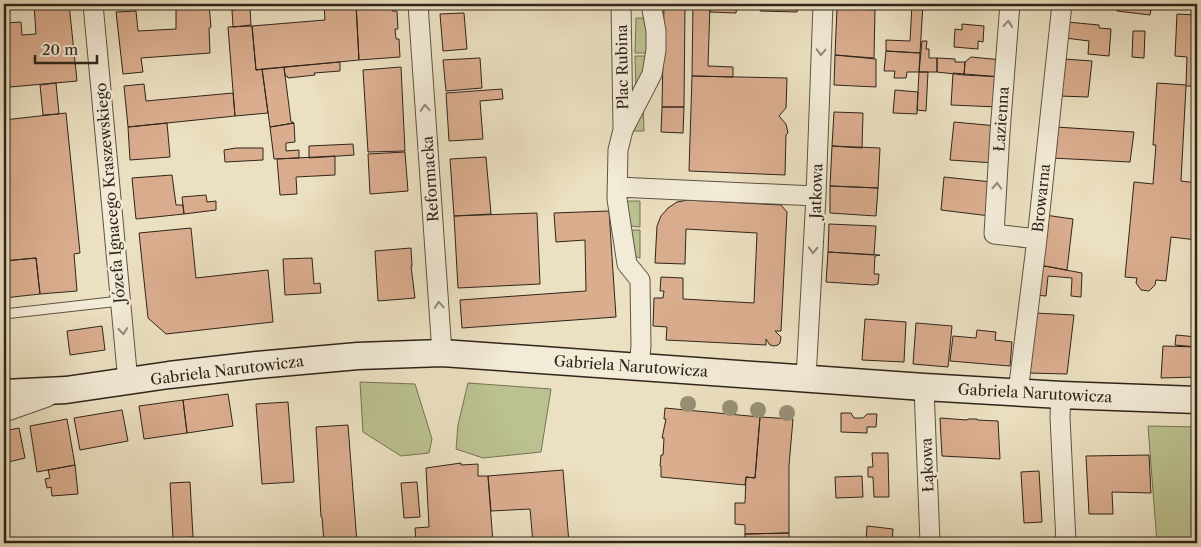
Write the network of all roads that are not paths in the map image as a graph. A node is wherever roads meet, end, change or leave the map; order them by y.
1 (93, 4) edge
2 (418, 4) edge
3 (621, 4) edge
4 (651, 4) edge
5 (822, 4) edge
6 (1010, 4) edge
7 (1062, 4) edge
8 (623, 130) junction
9 (617, 187) junction
10 (816, 196) junction
11 (1037, 239) junction
12 (120, 301) junction
13 (4, 314) edge
14 (442, 354) junction
15 (639, 367) junction
16 (806, 378) junction
17 (128, 382) junction
18 (924, 387) junction
19 (66, 390) junction
20 (1018, 392) junction
21 (4, 393) edge
22 (1061, 395) junction
23 (1197, 400) edge
24 (4, 412) edge
25 (930, 543) edge
26 (1066, 543) edge

1 - 12 street, Józefa Ignacego Kraszewskiego
14 -> 2 street, Reformacka
3 - 8 street, Plac Rubina
4 - 8 street, Plac Rubina
5 -> 10 street, Jatkowa
11 -> 6 street, Łazienna
7 - 11 street, Browarna
8 - 9 street, Plac Rubina
9 - 10 street
9 - 15 street, Plac Rubina
10 -> 16 street, Jatkowa
11 - 20 street, Browarna
12 - 13 lane
12 -> 17 street, Józefa Ignacego Kraszewskiego
14 - 15 street, Gabriela Narutowicza
14 - 17 street, Gabriela Narutowicza
15 - 16 street, Gabriela Narutowicza
16 - 18 street, Gabriela Narutowicza
17 - 19 street, Gabriela Narutowicza
18 - 20 street, Gabriela Narutowicza
18 - 25 street, Łąkowa
19 - 21 street, Gabriela Narutowicza
19 - 24 street, Gabriela Narutowicza
20 - 22 street, Gabriela Narutowicza
22 - 23 street, Gabriela Narutowicza
22 - 26 street

